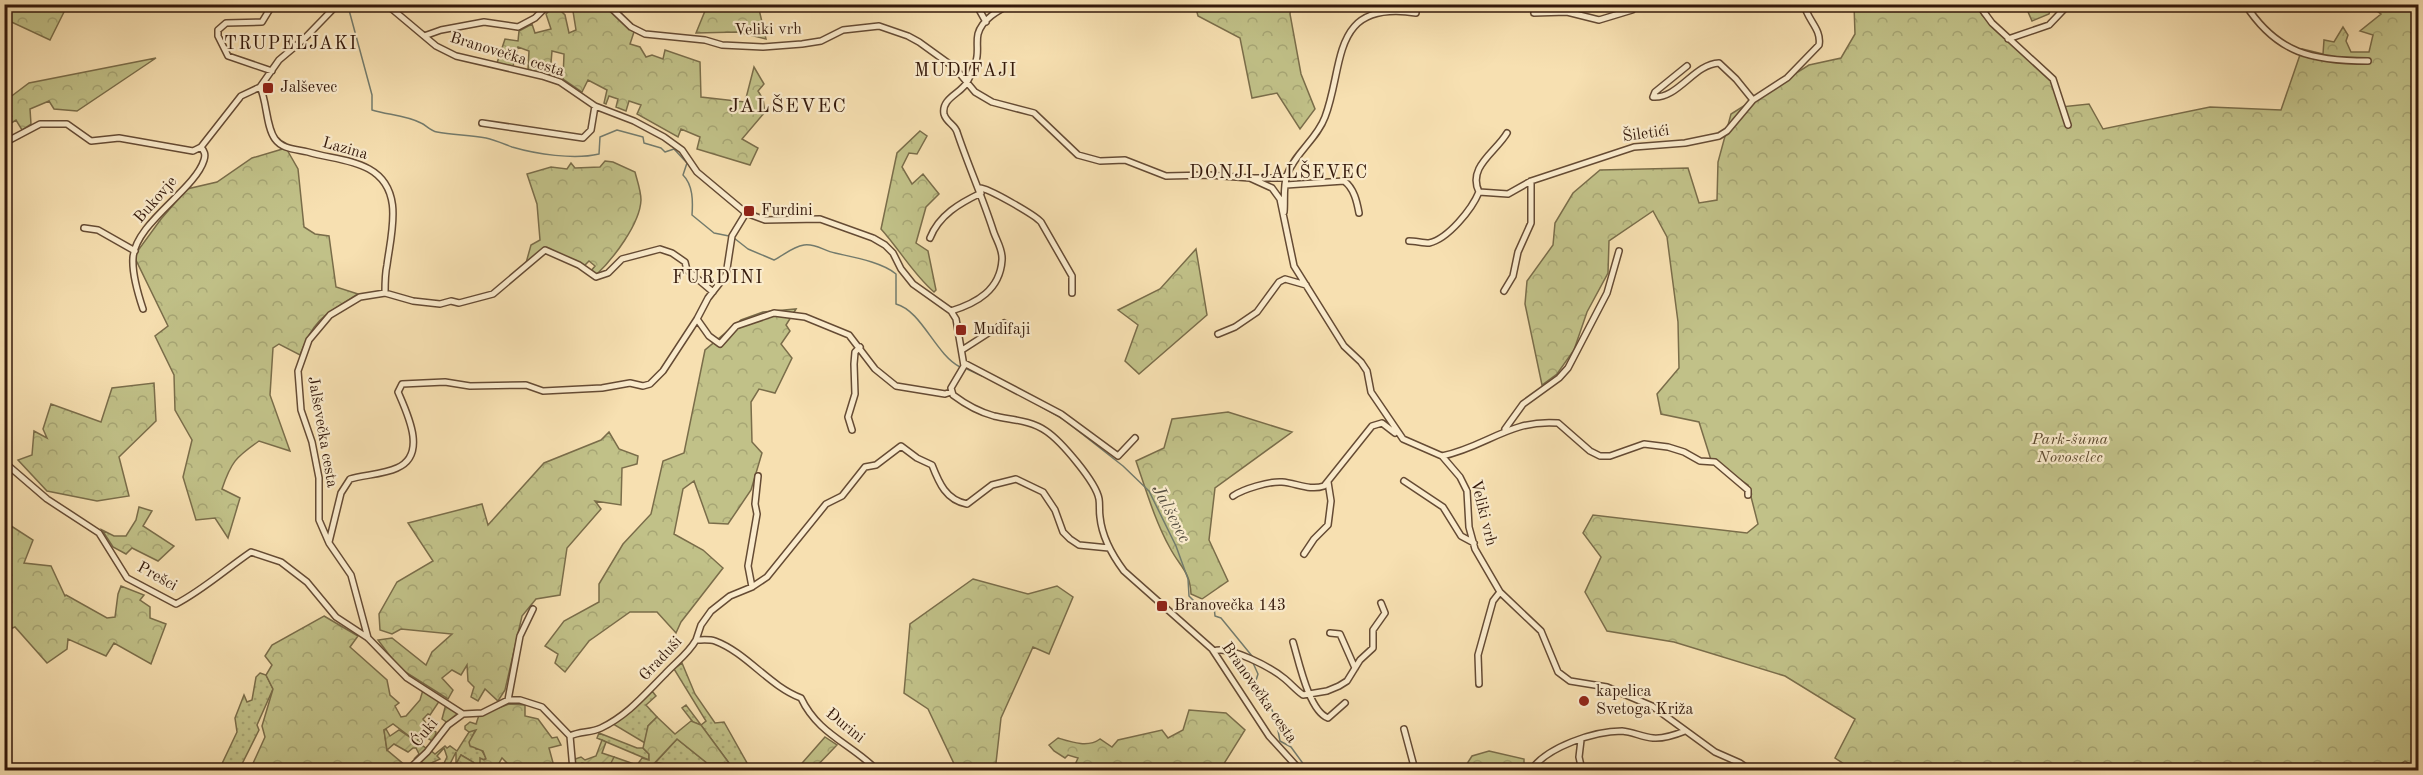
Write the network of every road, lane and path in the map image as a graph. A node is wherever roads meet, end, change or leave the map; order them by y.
1 (273, 4) edge
2 (342, 4) edge
3 (386, 4) edge
4 (549, 4) edge
5 (607, 4) edge
6 (976, 4) edge
7 (1011, 4) edge
8 (1537, 4) edge
9 (1804, 4) edge
10 (1978, 4) edge
11 (2069, 4) edge
12 (2245, 4) edge
13 (1632, 10) dead end
14 (1416, 13) dead end
15 (986, 22) junction
16 (424, 36) junction
17 (2008, 39) junction
18 (2368, 61) dead end
19 (1687, 66) dead end
20 (272, 71) junction
21 (967, 83) junction
22 (260, 87) junction
23 (1753, 100) junction
24 (595, 106) junction
25 (482, 123) dead end
26 (2067, 125) dead end
27 (1507, 133) dead end
28 (4, 143) edge
29 (201, 147) junction
30 (1286, 176) junction
31 (1250, 178) junction
32 (1531, 182) junction
33 (1286, 184) junction
34 (981, 190) junction
35 (1479, 192) junction
36 (746, 213) junction
37 (1359, 213) dead end
38 (1284, 220) junction
39 (84, 228) dead end
40 (930, 238) dead end
41 (1409, 241) dead end
42 (1619, 250) dead end
43 (135, 251) junction
44 (1306, 285) junction
45 (1504, 291) dead end
46 (713, 292) junction
47 (385, 293) junction
48 (1072, 293) dead end
49 (143, 309) dead end
50 (951, 311) junction
51 (697, 319) junction
52 (1004, 323) dead end
53 (1218, 334) dead end
54 (860, 347) junction
55 (963, 350) junction
56 (963, 366) junction
57 (951, 393) junction
58 (852, 430) dead end
59 (1504, 430) junction
60 (1135, 438) dead end
61 (1403, 439) junction
62 (1442, 456) junction
63 (4, 462) edge
64 (758, 476) dead end
65 (1404, 481) dead end
66 (1328, 483) junction
67 (1748, 495) dead end
68 (1233, 496) dead end
69 (329, 543) junction
70 (1474, 543) junction
71 (1109, 548) junction
72 (1304, 554) dead end
73 (752, 587) junction
74 (1500, 592) junction
75 (1381, 603) dead end
76 (532, 609) dead end
77 (1330, 633) dead end
78 (369, 638) junction
79 (696, 640) junction
80 (1293, 642) dead end
81 (1214, 651) junction
82 (1355, 668) junction
83 (1479, 684) dead end
84 (1310, 695) junction
85 (801, 698) joint
86 (508, 700) junction
87 (1345, 703) dead end
88 (464, 714) junction
89 (1404, 729) dead end
90 (1685, 731) junction
91 (570, 736) junction
92 (1581, 740) junction
93 (408, 771) edge
94 (573, 771) edge
95 (877, 771) edge
96 (1299, 771) edge
97 (1415, 771) edge
98 (1532, 771) edge
99 (1582, 771) edge
100 (1750, 771) edge

1 - 20 street
2 - 20 street
3 - 16 street, Branovečka cesta
4 - 16 street
5 - 21 street, Veliki vrh
6 - 15 street
7 - 15 street
8 - 13 street
9 - 23 street, Šiletići
10 - 17 street
11 - 17 street
12 - 18 street
14 - 30 street
15 - 21 street
16 - 24 street, Branovečka cesta
17 - 26 street
19 - 23 street
20 - 22 street
21 - 31 street, Veliki vrh
21 - 34 street
22 - 29 street
22 - 47 street, Lazina
23 - 32 street, Šiletići
24 - 25 street
24 - 36 street, Branovečka cesta
27 - 35 street
28 - 29 street
29 - 43 street, Bukovje
30 - 31 street, Veliki vrh
30 - 33 street, Veliki vrh
31 - 38 street, Veliki vrh
32 - 35 street, Šiletići
32 - 45 street
33 - 37 street
33 - 38 street, Veliki vrh
34 - 40 street
34 - 48 street
34 - 50 street
35 - 41 street
36 - 46 street
36 - 50 street, Branovečka cesta
38 - 44 street, Veliki vrh
39 - 43 street
42 - 59 street
43 - 49 street
44 - 53 street
44 - 61 street, Veliki vrh
46 - 47 street, Jalševečka cesta
46 - 51 street
47 - 69 street, Jalševečka cesta
50 - 55 street
51 - 54 street
51 - 69 street
52 - 55 street
54 - 57 street
54 - 58 street
55 - 56 street
56 - 57 street
56 - 60 street
57 - 71 street, Branovečka cesta
59 - 62 street
59 - 67 street
61 - 62 street, Veliki vrh
61 - 66 street
62 - 70 street, Veliki vrh
63 - 78 street, Prešci
64 - 73 street
65 - 70 street
66 - 68 street
66 - 72 street
69 - 78 street, Jalševečka cesta
70 - 74 street, Veliki vrh
71 - 73 street
71 - 81 street, Branovečka cesta
73 - 79 street
74 - 83 street
74 - 90 street, Veliki vrh
75 - 82 street
76 - 86 street
77 - 82 street
78 - 88 street, Jalševečka cesta
79 - 85 street, Graduši
79 - 91 street, Graduši
80 - 84 street
81 - 84 street
81 - 96 street, Branovečka cesta
82 - 84 street
84 - 87 street
85 - 95 street, Đurini
86 - 88 street
86 - 91 street
88 - 93 street, Ćuki
89 - 97 street
90 - 92 street
90 - 100 street, Veliki vrh
91 - 94 street
92 - 98 street
92 - 99 street

